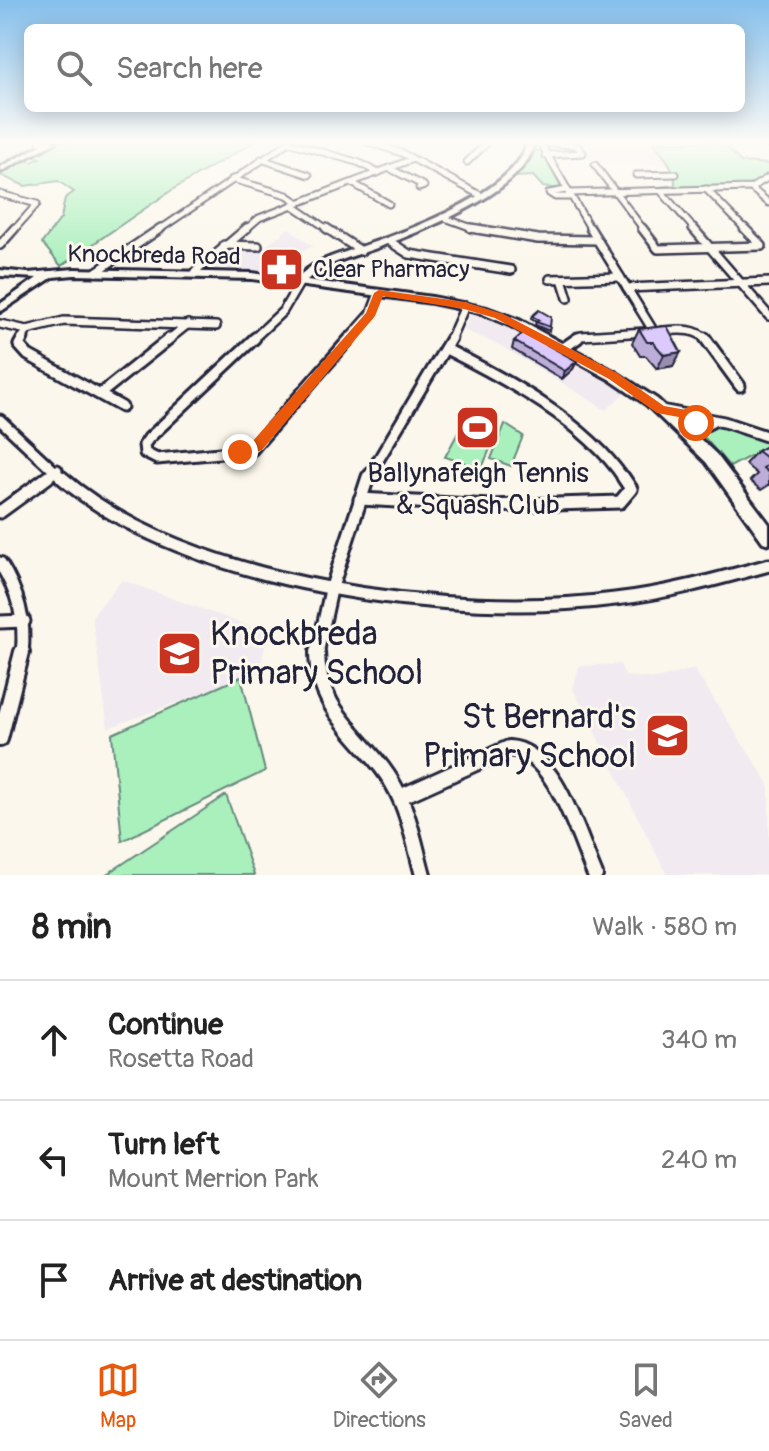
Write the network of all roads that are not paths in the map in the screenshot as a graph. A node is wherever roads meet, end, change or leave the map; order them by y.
1 (226, 183) edge
2 (245, 183) edge
3 (352, 183) joint
4 (418, 183) edge
5 (457, 183) edge
6 (498, 183) edge
7 (561, 183) edge
8 (608, 183) edge
9 (642, 183) edge
10 (759, 183) edge
11 (419, 188) dead end
12 (751, 188) junction
13 (706, 189) junction
14 (649, 191) junction
15 (661, 191) junction
16 (614, 192) junction
17 (568, 193) junction
18 (0, 194) edge
19 (480, 195) junction
20 (769, 203) edge
21 (296, 204) junction
22 (389, 204) dead end
23 (442, 217) junction
24 (597, 240) junction
25 (389, 241) junction
26 (0, 245) edge
27 (224, 245) junction
28 (258, 246) dead end
29 (711, 249) junction
30 (361, 251) junction
31 (311, 269) junction
32 (511, 270) dead end
33 (96, 272) junction
34 (0, 273) edge
35 (194, 273) junction
36 (51, 274) junction
37 (620, 277) junction
38 (269, 278) junction
39 (550, 279) dead end
40 (562, 279) junction
41 (300, 282) junction
42 (769, 282) edge
43 (741, 284) junction
44 (627, 288) junction
45 (379, 293) junction
46 (568, 298) dead end
47 (465, 306) junction
48 (0, 309) edge
49 (769, 316) edge
50 (0, 324) edge
51 (188, 324) junction
52 (216, 326) dead end
53 (12, 329) junction
54 (27, 330) junction
55 (654, 332) junction
56 (0, 335) edge
57 (446, 349) junction
58 (562, 349) junction
59 (740, 386) dead end
60 (100, 394) junction
61 (122, 407) dead end
62 (661, 410) junction
63 (688, 414) junction
64 (0, 420) edge
65 (724, 422) junction
66 (693, 430) junction
67 (769, 437) edge
68 (57, 470) junction
69 (360, 499) junction
70 (0, 512) edge
71 (769, 537) edge
72 (0, 563) edge
73 (769, 565) edge
74 (331, 590) junction
75 (24, 621) junction
76 (0, 622) edge
77 (0, 739) edge
78 (400, 797) junction
79 (423, 875) edge
80 (595, 875) edge

1 - 33 street
2 - 21 street
3 - 21 street
3 - 22 street
4 - 11 street
5 - 19 street
6 - 19 street
7 - 17 street
8 - 16 street
9 - 14 street
10 - 12 street
12 - 13 street
12 - 20 street
13 - 15 street
13 - 29 street
14 - 15 street
14 - 16 street
15 - 29 street
16 - 17 street
16 - 29 street
17 - 24 street
18 - 26 street
19 - 23 street
21 - 27 street
21 - 30 street
23 - 24 street
23 - 25 street
24 - 37 street
25 - 30 street
25 - 32 street
27 - 28 street
27 - 35 street
29 - 43 street
30 - 31 street
31 - 38 street
31 - 41 street
33 - 35 street, Knockbreda Road
33 - 36 street, Knockbreda Road
34 - 36 street
35 - 38 street, Knockbreda Road
36 - 48 street, Knockbreda Road
37 - 40 street
37 - 44 street
38 - 41 street
39 - 40 street
40 - 46 street
41 - 45 street
41 - 45 street
42 - 43 street
43 - 44 street
43 - 49 street
44 - 55 street
45 - 47 street
47 - 57 street
47 - 58 street
50 - 53 street
51 - 52 street
51 - 54 street
51 - 60 street
53 - 54 street
53 - 56 street
54 - 60 street
55 - 58 street
55 - 59 street
57 - 69 street
57 - 69 street
58 - 62 street
60 - 61 street
62 - 63 street
62 - 66 street
63 - 65 street
63 - 66 street
64 - 68 street
65 - 66 street
65 - 67 street
66 - 71 street
68 - 70 street
68 - 74 street
69 - 74 street
72 - 75 street
73 - 74 street
74 - 78 street
75 - 76 street
75 - 77 street
78 - 79 street
78 - 80 street

